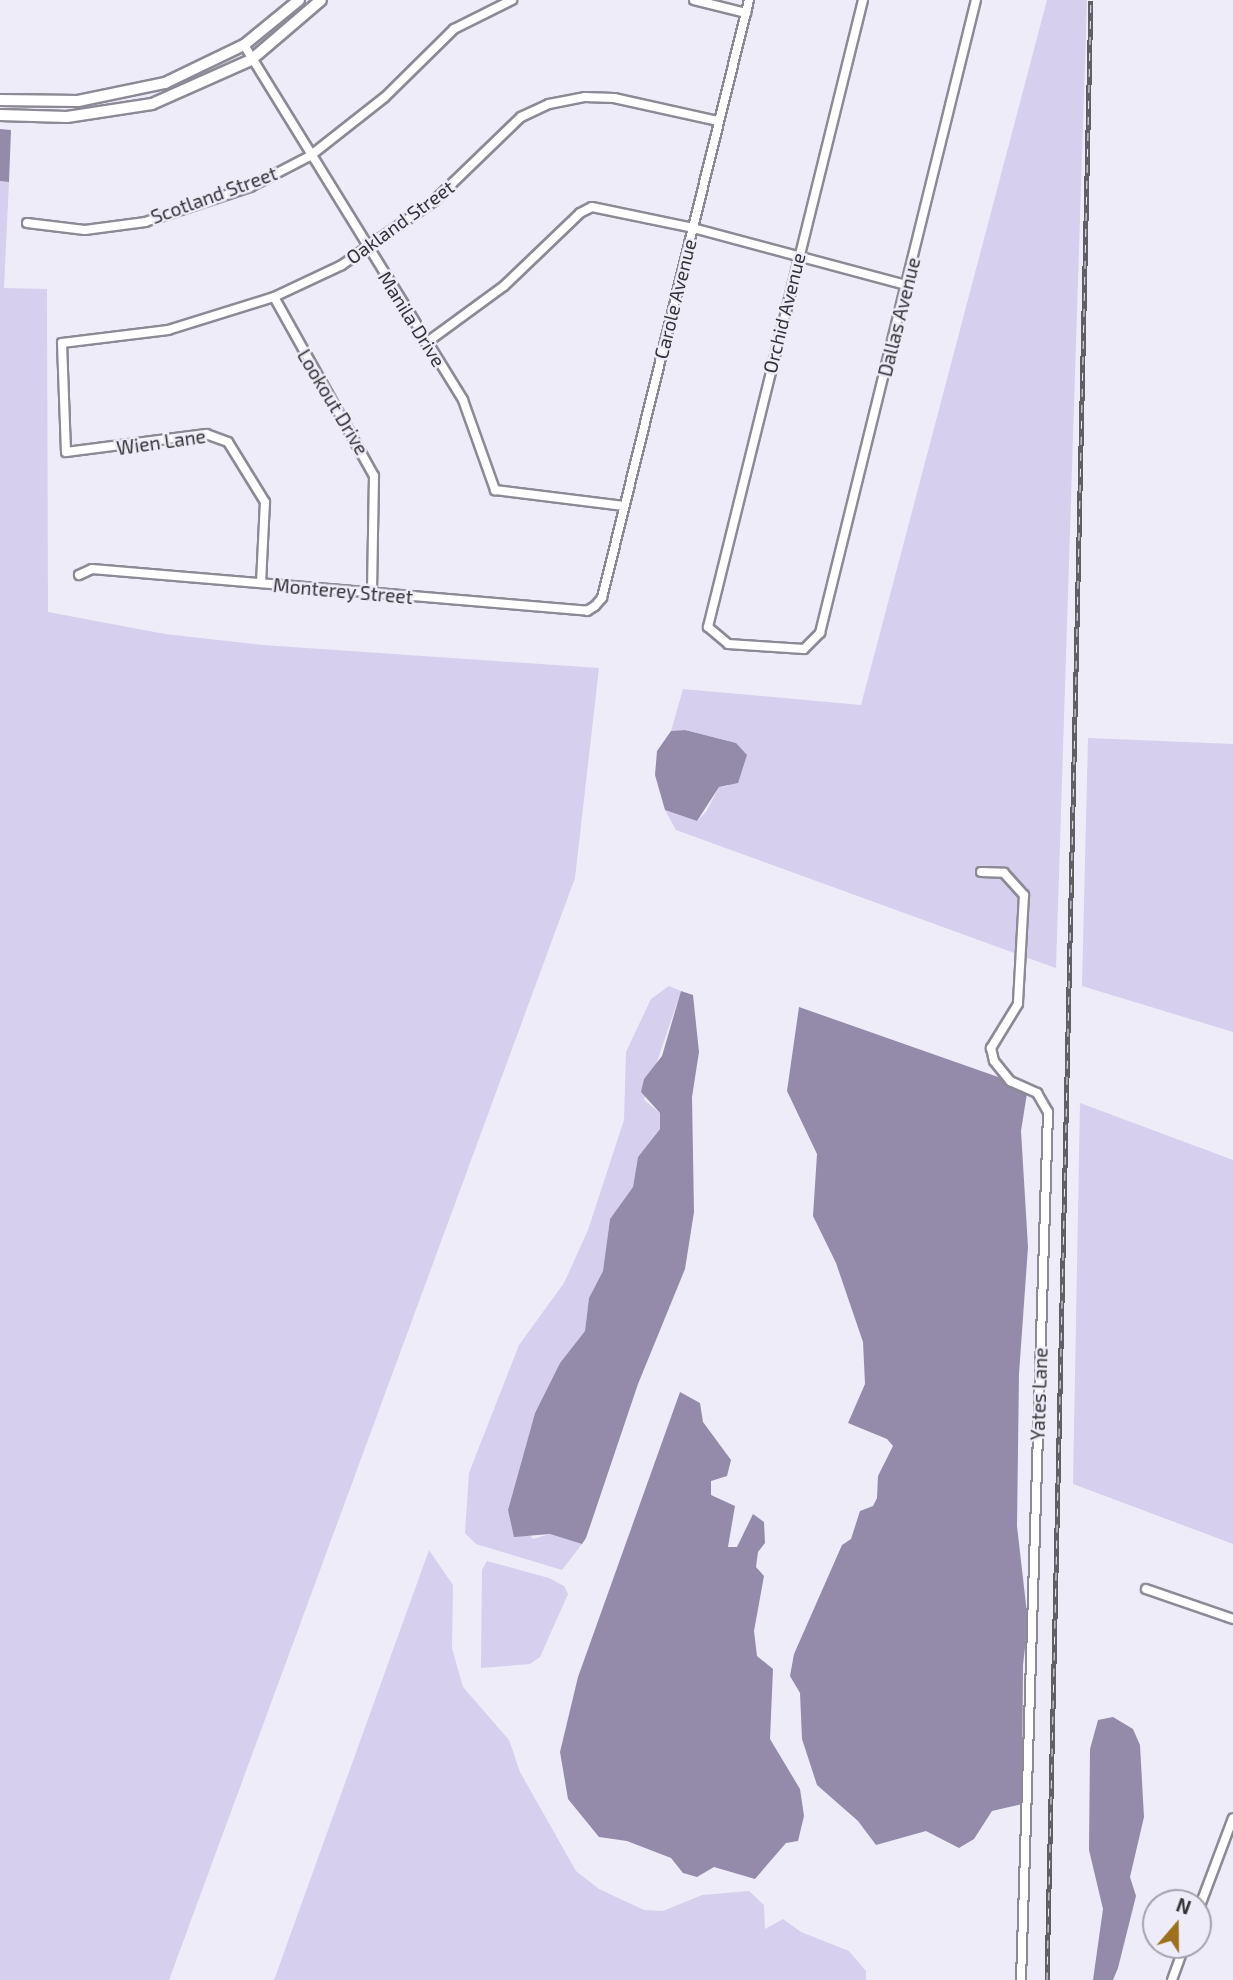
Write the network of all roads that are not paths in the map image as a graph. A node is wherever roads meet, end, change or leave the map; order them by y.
1 (299, 0) edge
2 (321, 0) edge
3 (512, 0) edge
4 (694, 0) edge
5 (749, 0) edge
6 (863, 0) edge
7 (976, 0) edge
8 (746, 13) junction
9 (244, 45) junction
10 (251, 60) junction
11 (107, 97) junction
12 (0, 100) edge
13 (110, 113) junction
14 (0, 116) edge
15 (718, 121) junction
16 (310, 156) junction
17 (27, 223) dead end
18 (693, 228) junction
19 (368, 247) junction
20 (797, 256) junction
21 (906, 285) junction
22 (274, 297) junction
23 (426, 343) junction
24 (66, 452) joint
25 (624, 506) junction
26 (79, 575) dead end
27 (261, 583) junction
28 (372, 595) junction
29 (602, 598) joint
30 (820, 633) joint
31 (981, 872) dead end
32 (1146, 1589) dead end
33 (1233, 1619) edge
34 (1233, 1818) edge
35 (1206, 1889) edge
36 (1180, 1959) edge
37 (1021, 1980) edge
38 (1172, 1980) edge

1 - 9 main road
2 - 10 main road
3 - 16 street, Scotland Street
4 - 8 street
5 - 8 street, Carole Avenue
6 - 20 street, Orchid Avenue
7 - 21 street, Dallas Avenue
8 - 15 street, Carole Avenue
9 - 10 street, Manila Drive
9 - 11 main road
10 - 13 main road
10 - 16 street, Manila Drive
11 - 12 main road
11 - 13 street
13 - 14 main road
15 - 18 street, Carole Avenue
15 - 19 street, Oakland Street
16 - 17 street, Scotland Street
16 - 19 street, Manila Drive
18 - 20 street
18 - 23 street
18 - 25 street, Carole Avenue
19 - 22 street, Oakland Street
19 - 23 street, Manila Drive
20 - 21 street
20 - 30 street, Orchid Avenue
21 - 30 street, Dallas Avenue
22 - 24 street, Oakland Street
22 - 28 street, Lookout Drive
23 - 25 street, Manila Drive
24 - 27 street, Wien Lane
25 - 29 street, Carole Avenue
26 - 27 street, Monterey Street
27 - 28 street, Monterey Street
28 - 29 street, Monterey Street
31 - 37 street, Yates Lane
32 - 33 street
34 - 35 street
36 - 38 street

